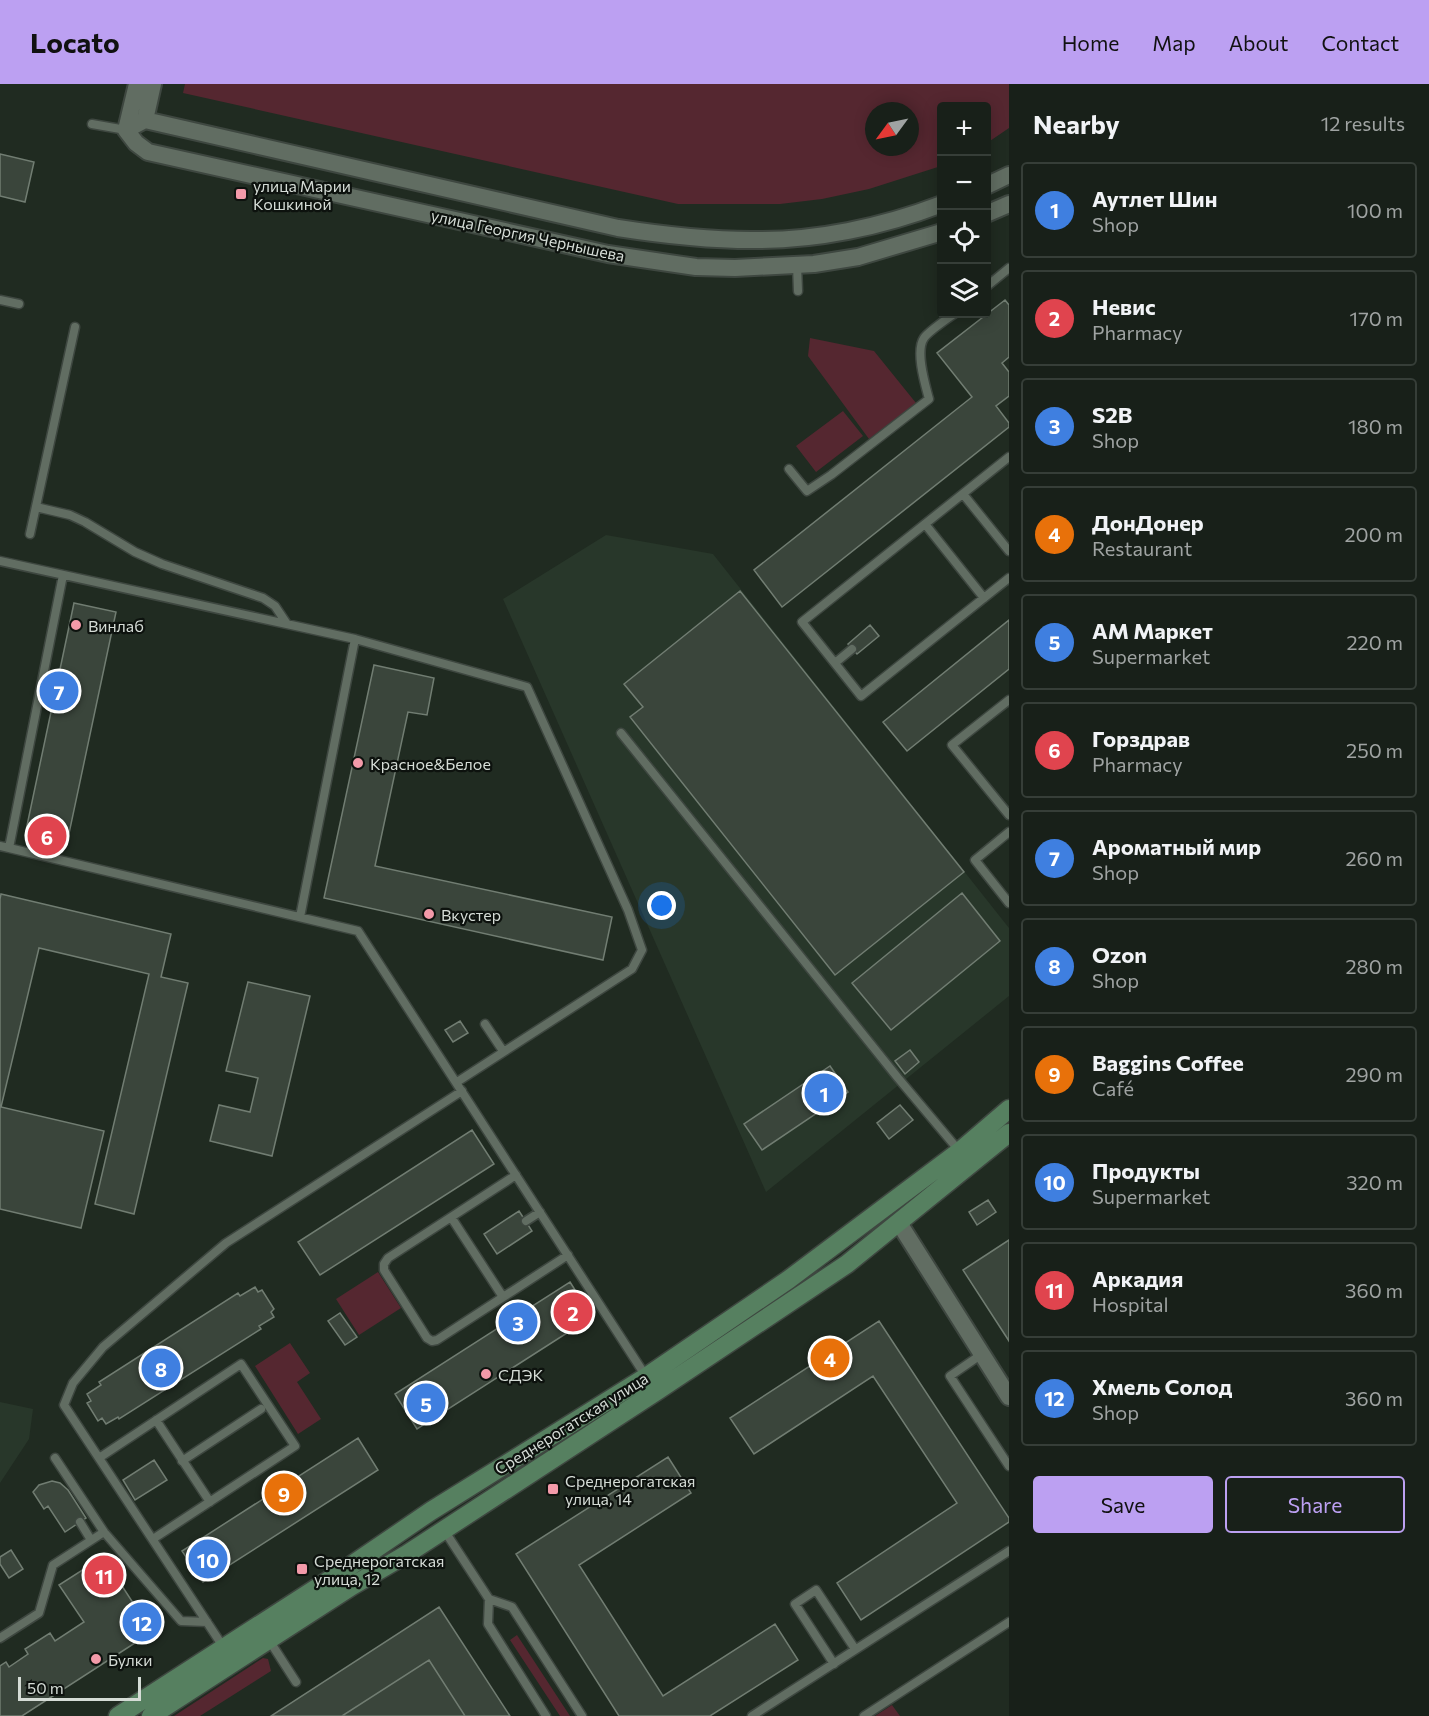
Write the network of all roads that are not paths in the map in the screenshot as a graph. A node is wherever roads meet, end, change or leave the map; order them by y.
1 (137, 84) edge
2 (153, 84) edge
3 (145, 120) junction
4 (92, 124) dead end
5 (126, 130) junction
6 (1009, 175) edge
7 (991, 184) edge
8 (1009, 204) edge
9 (937, 206) edge
10 (991, 212) edge
11 (937, 233) edge
12 (797, 265) junction
13 (1009, 268) edge
14 (991, 284) edge
15 (798, 291) dead end
16 (0, 300) edge
17 (19, 304) dead end
18 (949, 318) edge
19 (75, 327) dead end
20 (1009, 458) edge
21 (789, 469) dead end
22 (963, 494) junction
23 (36, 507) junction
24 (925, 524) junction
25 (30, 534) dead end
26 (1009, 551) edge
27 (0, 561) edge
28 (63, 575) junction
29 (1009, 578) edge
30 (984, 598) junction
31 (287, 624) junction
32 (355, 639) junction
33 (852, 649) dead end
34 (835, 663) junction
35 (1009, 700) edge
36 (621, 733) dead end
37 (1009, 815) edge
38 (1009, 832) edge
39 (4, 847) edge
40 (1009, 903) edge
41 (300, 917) junction
42 (485, 1024) dead end
43 (503, 1051) junction
44 (457, 1082) junction
45 (462, 1091) junction
46 (1009, 1109) edge
47 (1009, 1133) edge
48 (965, 1158) junction
49 (516, 1174) junction
50 (540, 1212) junction
51 (451, 1217) junction
52 (526, 1221) dead end
53 (899, 1223) junction
54 (568, 1255) junction
55 (503, 1297) junction
56 (982, 1354) junction
57 (651, 1384) junction
58 (1009, 1397) edge
59 (261, 1409) dead end
60 (156, 1420) junction
61 (55, 1458) dead end
62 (99, 1458) junction
63 (182, 1461) junction
64 (1009, 1466) edge
65 (210, 1502) junction
66 (80, 1522) dead end
67 (444, 1530) junction
68 (104, 1532) junction
69 (153, 1539) junction
70 (91, 1540) junction
71 (1009, 1551) edge
72 (489, 1599) junction
73 (207, 1622) junction
74 (1009, 1622) edge
75 (264, 1632) junction
76 (0, 1638) edge
77 (855, 1649) junction
78 (229, 1655) junction
79 (834, 1664) junction
80 (296, 1682) dead end
81 (118, 1716) edge
82 (151, 1716) edge
83 (546, 1716) edge
84 (582, 1716) edge
85 (752, 1716) edge
86 (864, 1716) edge

1 - 5 street
2 - 3 street
3 - 5 street
3 - 9 street, улица Георгия Чернышева
4 - 5 lane
5 - 12 street, улица Георгия Чернышева
6 - 7 street
8 - 10 street
11 - 12 street, улица Георгия Чернышева
12 - 15 lane
13 - 14 lane
16 - 17 lane
18 - 21 lane
19 - 23 lane
20 - 22 lane
22 - 24 lane
22 - 26 lane
23 - 25 lane
23 - 31 lane
24 - 30 lane
24 - 34 lane
27 - 28 lane
28 - 31 lane
28 - 39 lane
29 - 30 lane
30 - 34 lane
31 - 32 lane
32 - 41 lane
32 - 43 lane
33 - 34 lane
35 - 37 lane
36 - 48 lane
38 - 40 lane
39 - 41 lane
41 - 44 lane
42 - 43 lane
43 - 44 lane
44 - 45 lane
45 - 49 lane
45 - 62 lane
46 - 48 street, Среднерогатская улица
47 - 48 street, Среднерогатская улица
48 - 53 street, Среднерогатская улица
48 - 57 street, Среднерогатская улица
49 - 50 lane
49 - 51 lane
50 - 52 lane
50 - 54 lane
51 - 55 lane
51 - 55 lane
53 - 56 street
53 - 57 street, Среднерогатская улица
54 - 55 lane
54 - 57 lane
56 - 58 street
56 - 64 lane
57 - 67 street, Среднерогатская улица
57 - 75 street, Среднерогатская улица
59 - 63 lane
60 - 62 lane
60 - 63 lane
60 - 65 lane
61 - 68 lane
62 - 69 lane
63 - 65 lane
65 - 69 lane
66 - 70 lane
67 - 72 lane
67 - 75 street, Среднерогатская улица
68 - 70 lane
68 - 73 lane
69 - 73 lane
70 - 76 lane
71 - 77 lane
72 - 83 lane
72 - 84 lane
73 - 78 lane
74 - 86 lane
75 - 78 street, Среднерогатская улица
75 - 80 lane
77 - 79 lane
77 - 79 lane
78 - 81 street, Среднерогатская улица
78 - 82 street, Среднерогатская улица
79 - 85 lane

